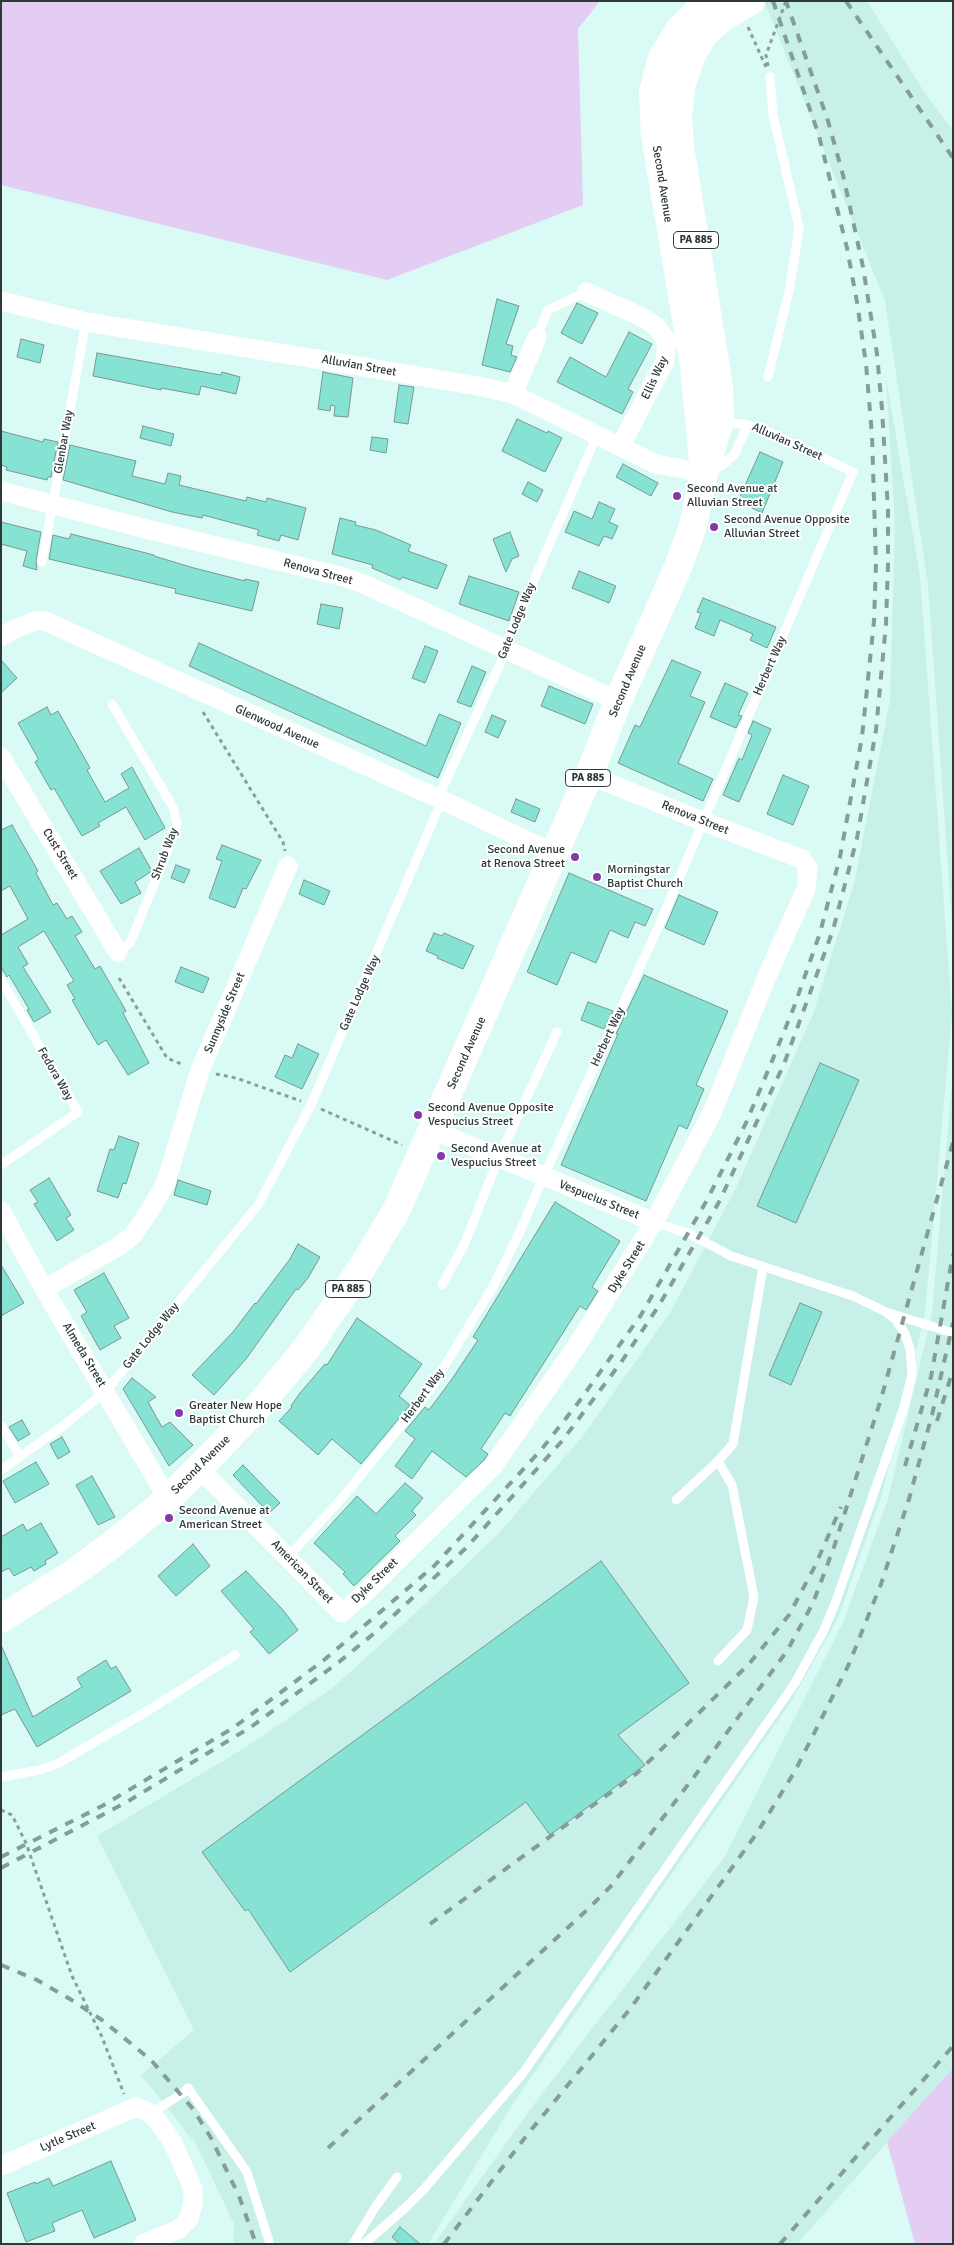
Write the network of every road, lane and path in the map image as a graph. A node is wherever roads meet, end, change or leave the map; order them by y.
1 (786, 1) edge
2 (731, 10) edge
3 (766, 55) dead end
4 (770, 77) joint
5 (586, 292) joint
6 (1, 301) edge
7 (86, 322) junction
8 (537, 337) joint
9 (768, 377) dead end
10 (513, 394) junction
11 (720, 421) junction
12 (748, 424) junction
13 (596, 435) junction
14 (620, 447) junction
15 (853, 472) joint
16 (704, 473) junction
17 (1, 490) edge
18 (53, 503) junction
19 (42, 562) dead end
20 (1, 637) edge
21 (504, 649) junction
22 (618, 701) junction
23 (112, 704) dead end
24 (199, 704) dead end
25 (1, 757) edge
26 (589, 775) junction
27 (442, 800) junction
28 (702, 821) junction
29 (553, 853) junction
30 (802, 859) joint
31 (288, 866) joint
32 (118, 952) joint
33 (118, 978) dead end
34 (1, 980) edge
35 (557, 1032) dead end
36 (193, 1068) dead end
37 (209, 1073) dead end
38 (306, 1103) dead end
39 (315, 1106) dead end
40 (433, 1130) junction
41 (408, 1147) dead end
42 (499, 1157) junction
43 (1, 1165) edge
44 (543, 1178) junction
45 (1, 1211) edge
46 (654, 1222) junction
47 (763, 1267) junction
48 (442, 1285) dead end
49 (44, 1289) junction
50 (886, 1312) junction
51 (953, 1333) edge
52 (106, 1391) junction
53 (1, 1426) edge
54 (20, 1457) junction
55 (718, 1461) junction
56 (199, 1468) junction
57 (1, 1470) edge
58 (168, 1499) junction
59 (676, 1500) dead end
60 (288, 1556) junction
61 (342, 1613) joint
62 (1, 1619) edge
63 (235, 1655) dead end
64 (718, 1661) dead end
65 (1, 1777) edge
66 (1, 1810) edge
67 (143, 2111) junction
68 (1, 2166) edge
69 (397, 2177) dead end
70 (143, 2244) edge
71 (270, 2244) edge
72 (353, 2244) edge
73 (364, 2244) edge

1 - 3 path
2 - 4 path
2 - 11 main road, Second Avenue / PA 885
2 - 16 main road, Second Avenue / PA 885
4 - 9 lane
5 - 8 lane
5 - 14 street, Ellis Way
6 - 7 street, Alluvian Street
7 - 10 street, Alluvian Street
7 - 18 lane, Glenbar Way
8 - 10 street
10 - 13 street, Alluvian Street
11 - 12 lane, Alluvian Street
11 - 16 main road, Second Avenue / PA 885
12 - 15 lane, Alluvian Street
12 - 16 lane
13 - 14 street, Alluvian Street
13 - 21 lane, Gate Lodge Way
14 - 16 street, Alluvian Street
15 - 28 lane, Herbert Way
16 - 22 main road, Second Avenue / PA 885
17 - 18 street, Renova Street
18 - 19 lane, Glenbar Way
18 - 21 street, Renova Street
20 - 27 street, Glenwood Avenue
21 - 22 street, Renova Street
21 - 27 lane, Gate Lodge Way
22 - 26 main road, Second Avenue / PA 885
23 - 32 lane, Shrub Way
24 - 31 path
25 - 32 street, Cust Street
26 - 28 street, Renova Street
26 - 29 main road, Second Avenue / PA 885
27 - 29 street, Glenwood Avenue
27 - 52 lane, Gate Lodge Way
28 - 30 street, Renova Street
28 - 44 lane, Herbert Way
29 - 40 main road, Second Avenue / PA 885
30 - 46 street, Dyke Street
31 - 49 street, Sunnyside Street
33 - 36 path
34 - 43 lane, Fedora Way
35 - 42 lane
37 - 38 path
39 - 41 path
40 - 42 street, Vespucius Street
40 - 56 main road, Second Avenue / PA 885
42 - 44 street, Vespucius Street
42 - 48 lane
44 - 46 street, Vespucius Street
44 - 60 lane, Herbert Way
45 - 49 street, Almeda Street
46 - 47 lane
46 - 61 street, Dyke Street
47 - 50 lane
47 - 55 lane
49 - 52 street, Almeda Street
50 - 51 lane
50 - 73 lane
52 - 54 lane, Gate Lodge Way
52 - 58 street, Almeda Street
53 - 54 lane
54 - 57 lane, Gate Lodge Way
55 - 59 lane
55 - 64 lane
56 - 58 main road, Second Avenue / PA 885
56 - 60 street, American Street
58 - 62 main road, Second Avenue / PA 885
60 - 61 street, American Street
63 - 65 lane
66 - 67 path
67 - 68 street, Lytle Street
67 - 70 street
67 - 71 lane
69 - 72 lane

